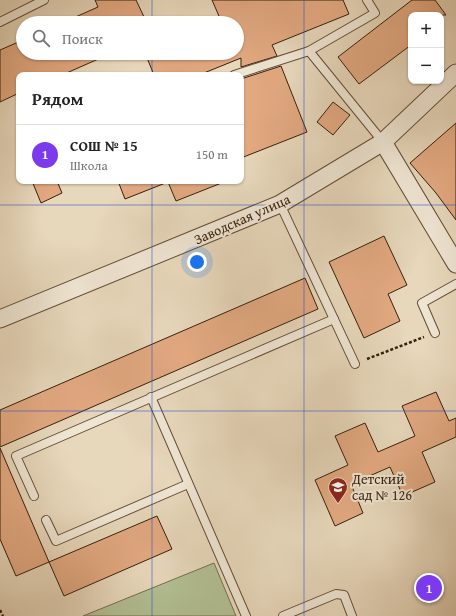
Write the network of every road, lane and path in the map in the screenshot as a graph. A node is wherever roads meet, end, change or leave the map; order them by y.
1 (44, 0) edge
2 (368, 0) edge
3 (0, 22) edge
4 (309, 51) junction
5 (243, 72) edge
6 (456, 73) edge
7 (383, 142) junction
8 (280, 204) junction
9 (456, 264) edge
10 (456, 284) edge
11 (334, 319) junction
12 (0, 320) edge
13 (434, 333) joint
14 (355, 364) joint
15 (151, 397) junction
16 (188, 484) junction
17 (34, 496) dead end
18 (46, 520) dead end
19 (0, 610) edge
20 (2, 616) edge
21 (246, 616) edge
22 (283, 616) edge
23 (352, 616) edge

1 - 3 lane
2 - 4 lane
4 - 5 lane
4 - 7 lane
6 - 7 street, Заводская улица
7 - 8 street, Заводская улица
7 - 9 street
8 - 11 lane
8 - 12 street, Заводская улица
10 - 13 lane
11 - 14 lane
11 - 15 lane
13 - 14 path
15 - 16 lane
15 - 17 lane
16 - 18 lane
16 - 21 lane
19 - 20 path
22 - 23 lane

